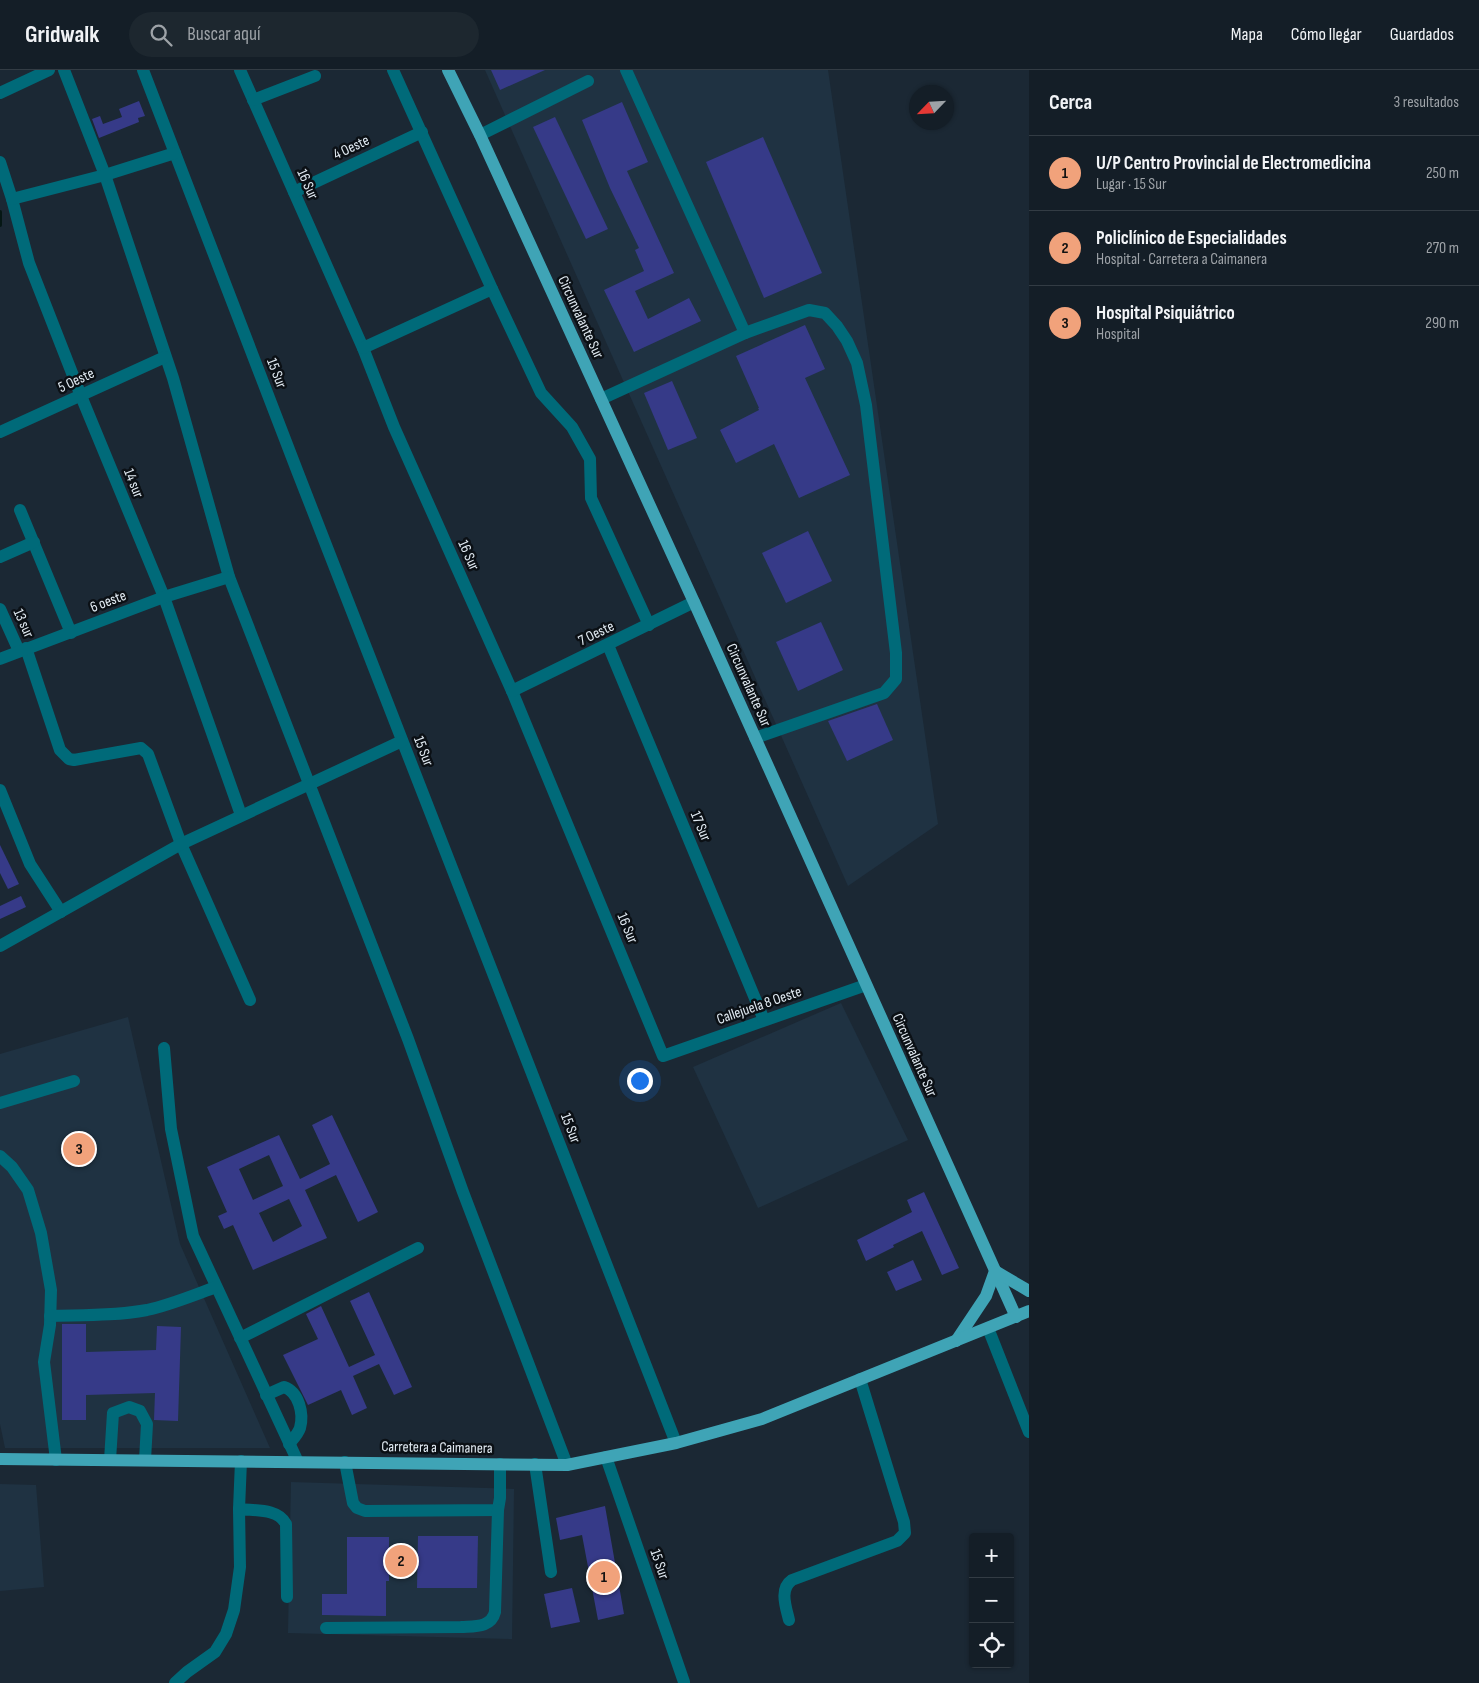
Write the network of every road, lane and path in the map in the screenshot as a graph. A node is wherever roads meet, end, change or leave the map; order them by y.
1 (49, 70) edge
2 (64, 70) edge
3 (143, 70) edge
4 (240, 70) edge
5 (393, 70) edge
6 (448, 70) edge
7 (626, 70) edge
8 (315, 76) dead end
9 (588, 81) dead end
10 (0, 93) edge
11 (253, 100) junction
12 (422, 132) junction
13 (480, 135) junction
14 (175, 154) junction
15 (0, 162) edge
16 (105, 175) junction
17 (294, 192) junction
18 (12, 199) junction
19 (492, 289) junction
20 (745, 333) junction
21 (363, 348) junction
22 (164, 357) junction
23 (81, 396) junction
24 (601, 399) junction
25 (0, 432) edge
26 (20, 510) dead end
27 (34, 542) junction
28 (0, 557) edge
29 (229, 577) junction
30 (164, 597) junction
31 (694, 602) junction
32 (0, 609) edge
33 (648, 625) junction
34 (71, 633) junction
35 (608, 645) junction
36 (23, 650) junction
37 (0, 658) edge
38 (512, 691) junction
39 (755, 738) junction
40 (402, 741) junction
41 (308, 785) junction
42 (0, 790) edge
43 (242, 815) junction
44 (181, 844) junction
45 (61, 912) junction
46 (0, 946) edge
47 (866, 985) junction
48 (250, 1000) dead end
49 (764, 1020) junction
50 (164, 1048) dead end
51 (663, 1056) joint
52 (74, 1081) dead end
53 (0, 1103) edge
54 (0, 1156) edge
55 (418, 1248) dead end
56 (995, 1271) junction
57 (216, 1287) junction
58 (1029, 1291) edge
59 (1029, 1311) edge
60 (50, 1316) junction
61 (1016, 1316) junction
62 (988, 1328) junction
63 (240, 1338) junction
64 (956, 1340) junction
65 (860, 1379) junction
66 (266, 1394) junction
67 (1029, 1432) edge
68 (676, 1443) junction
69 (289, 1444) junction
70 (606, 1457) junction
71 (0, 1459) edge
72 (56, 1460) junction
73 (110, 1460) junction
74 (145, 1460) junction
75 (241, 1461) junction
76 (298, 1462) junction
77 (345, 1462) junction
78 (500, 1464) junction
79 (535, 1464) junction
80 (567, 1465) junction
81 (239, 1509) junction
82 (498, 1510) junction
83 (551, 1572) dead end
84 (287, 1597) dead end
85 (789, 1620) dead end
86 (326, 1628) dead end
87 (684, 1682) edge
88 (176, 1683) edge

1 - 10 street
2 - 16 street
3 - 14 street, 15 Sur
4 - 11 street, 16 Sur
5 - 12 street
6 - 13 main road, Circunvalante Sur
7 - 20 street
8 - 11 street
9 - 13 street
11 - 17 street, 16 Sur
12 - 17 street, 4 Oeste
12 - 19 street
13 - 24 main road, Circunvalante Sur
14 - 16 street
14 - 40 street, 15 Sur
15 - 18 street, 14 sur
16 - 18 street
16 - 22 street
17 - 21 street, 16 Sur
18 - 23 street, 14 sur
19 - 21 street
19 - 33 street
20 - 24 street
20 - 39 street
21 - 38 street, 16 Sur
22 - 23 street, 5 Oeste
22 - 29 street
23 - 25 street, 5 Oeste
23 - 30 street, 14 sur
24 - 31 main road, Circunvalante Sur
26 - 27 street
27 - 28 street
27 - 34 street
29 - 30 street, 6 oeste
29 - 41 street
30 - 34 street, 6 oeste
30 - 43 street, 14 sur
31 - 33 street, 7 Oeste
31 - 39 main road, Circunvalante Sur
32 - 36 street, 13 sur
33 - 35 street, 7 Oeste
34 - 36 street, 6 oeste
35 - 38 street, 7 Oeste
35 - 49 street, 17 Sur
36 - 37 street, 6 oeste
36 - 44 street, 13 sur
38 - 51 street, 16 Sur
39 - 47 main road, Circunvalante Sur
40 - 41 street
40 - 68 street, 15 Sur
41 - 43 street
41 - 80 street
42 - 45 street
43 - 44 street
44 - 45 street
44 - 48 street
45 - 46 street
47 - 49 street, Callejuela 8 Oeste
47 - 56 main road, Circunvalante Sur
49 - 51 street, Callejuela 8 Oeste
50 - 57 street
52 - 53 street
54 - 60 street
55 - 63 street
56 - 58 main road
56 - 61 main road, Circunvalante Sur
56 - 64 main road
57 - 60 street
57 - 63 street
59 - 61 main road, Carretera a Caimanera
60 - 72 street
61 - 62 main road, Carretera a Caimanera
62 - 64 main road, Carretera a Caimanera
62 - 67 street
63 - 66 street
64 - 65 main road, Carretera a Caimanera
65 - 68 main road, Carretera a Caimanera
65 - 85 street
66 - 69 street
66 - 69 street
68 - 70 main road, Carretera a Caimanera
69 - 76 street
70 - 80 main road, Carretera a Caimanera
70 - 87 street, 15 Sur
71 - 72 main road, Carretera a Caimanera
72 - 73 main road, Carretera a Caimanera
73 - 74 main road, Carretera a Caimanera
73 - 74 street
74 - 75 main road, Carretera a Caimanera
75 - 76 main road, Carretera a Caimanera
75 - 81 street
76 - 77 main road, Carretera a Caimanera
77 - 78 main road, Carretera a Caimanera
77 - 82 street
78 - 79 main road, Carretera a Caimanera
78 - 82 street
79 - 80 main road, Carretera a Caimanera
79 - 83 street
81 - 84 street
81 - 88 street
82 - 86 street

